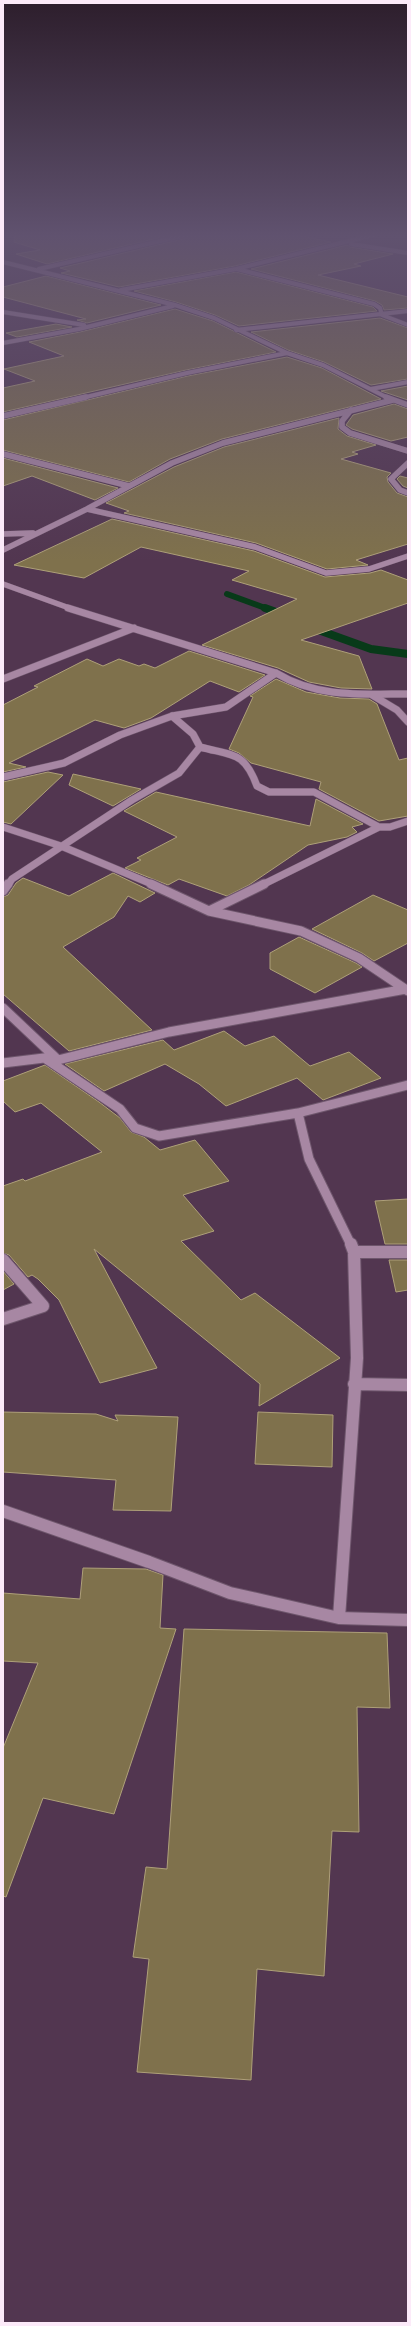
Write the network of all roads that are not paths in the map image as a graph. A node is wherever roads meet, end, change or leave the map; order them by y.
1 (266, 344) edge
2 (287, 353) junction
3 (408, 382) edge
4 (371, 389) junction
5 (393, 400) junction
6 (408, 405) edge
7 (351, 410) junction
8 (3, 416) edge
9 (408, 451) edge
10 (3, 454) edge
11 (408, 462) edge
12 (130, 486) junction
13 (408, 493) edge
14 (87, 509) junction
15 (38, 533) junction
16 (3, 534) edge
17 (3, 550) edge
18 (408, 556) edge
19 (3, 584) edge
20 (134, 628) junction
21 (276, 673) junction
22 (3, 679) edge
23 (370, 694) junction
24 (408, 694) edge
25 (172, 716) junction
26 (408, 722) edge
27 (200, 747) junction
28 (3, 777) edge
29 (408, 821) edge
30 (3, 827) edge
31 (379, 827) junction
32 (60, 846) junction
33 (3, 891) edge
34 (209, 911) junction
35 (407, 990) edge
36 (3, 1008) edge
37 (44, 1058) junction
38 (58, 1060) junction
39 (3, 1063) edge
40 (408, 1085) edge
41 (298, 1113) junction
42 (354, 1252) junction
43 (408, 1252) edge
44 (3, 1260) edge
45 (3, 1319) edge
46 (354, 1384) junction
47 (408, 1385) edge
48 (3, 1511) edge
49 (339, 1618) junction
50 (408, 1620) edge

1 - 2 street
2 - 4 street
2 - 8 street
3 - 4 street
4 - 5 street
5 - 6 street
5 - 7 street
7 - 9 street
7 - 12 street
10 - 12 street
11 - 13 street
12 - 14 street
14 - 15 street
14 - 18 street
15 - 16 street
15 - 17 street
19 - 20 street
20 - 21 street
20 - 22 street
21 - 23 street
21 - 25 street
23 - 24 street
23 - 26 street
25 - 27 street
25 - 28 street
27 - 31 street
27 - 32 street
29 - 31 street
30 - 32 street
31 - 34 street
32 - 33 street
32 - 34 street
34 - 35 street
35 - 38 street
36 - 38 street
37 - 38 street
37 - 39 street
37 - 41 street
40 - 41 street
41 - 42 street
42 - 43 street
42 - 46 street
44 - 45 street
46 - 47 street
46 - 49 street
48 - 49 street
49 - 50 street

